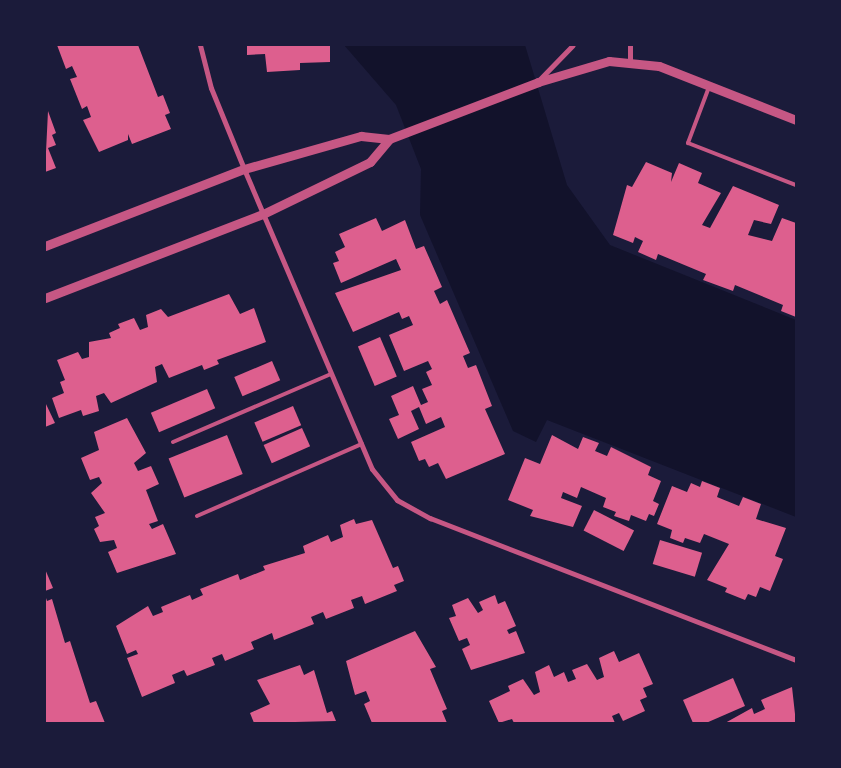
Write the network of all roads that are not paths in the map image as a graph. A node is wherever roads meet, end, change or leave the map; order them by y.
1 (200, 45) edge
2 (573, 45) edge
3 (630, 45) edge
4 (630, 60) junction
5 (538, 82) junction
6 (709, 86) junction
7 (796, 120) edge
8 (389, 139) junction
9 (244, 169) junction
10 (796, 186) edge
11 (263, 214) junction
12 (45, 246) edge
13 (45, 298) edge
14 (331, 374) junction
15 (173, 442) dead end
16 (362, 444) junction
17 (197, 516) dead end
18 (796, 660) edge

1 - 9 street
2 - 5 street
3 - 4 street
4 - 5 street
4 - 6 street
5 - 8 street
6 - 7 street
6 - 10 lane
8 - 9 street
8 - 11 street
9 - 11 street
9 - 12 street
11 - 13 street
11 - 14 street
14 - 15 lane
14 - 16 street
16 - 17 lane
16 - 18 street

